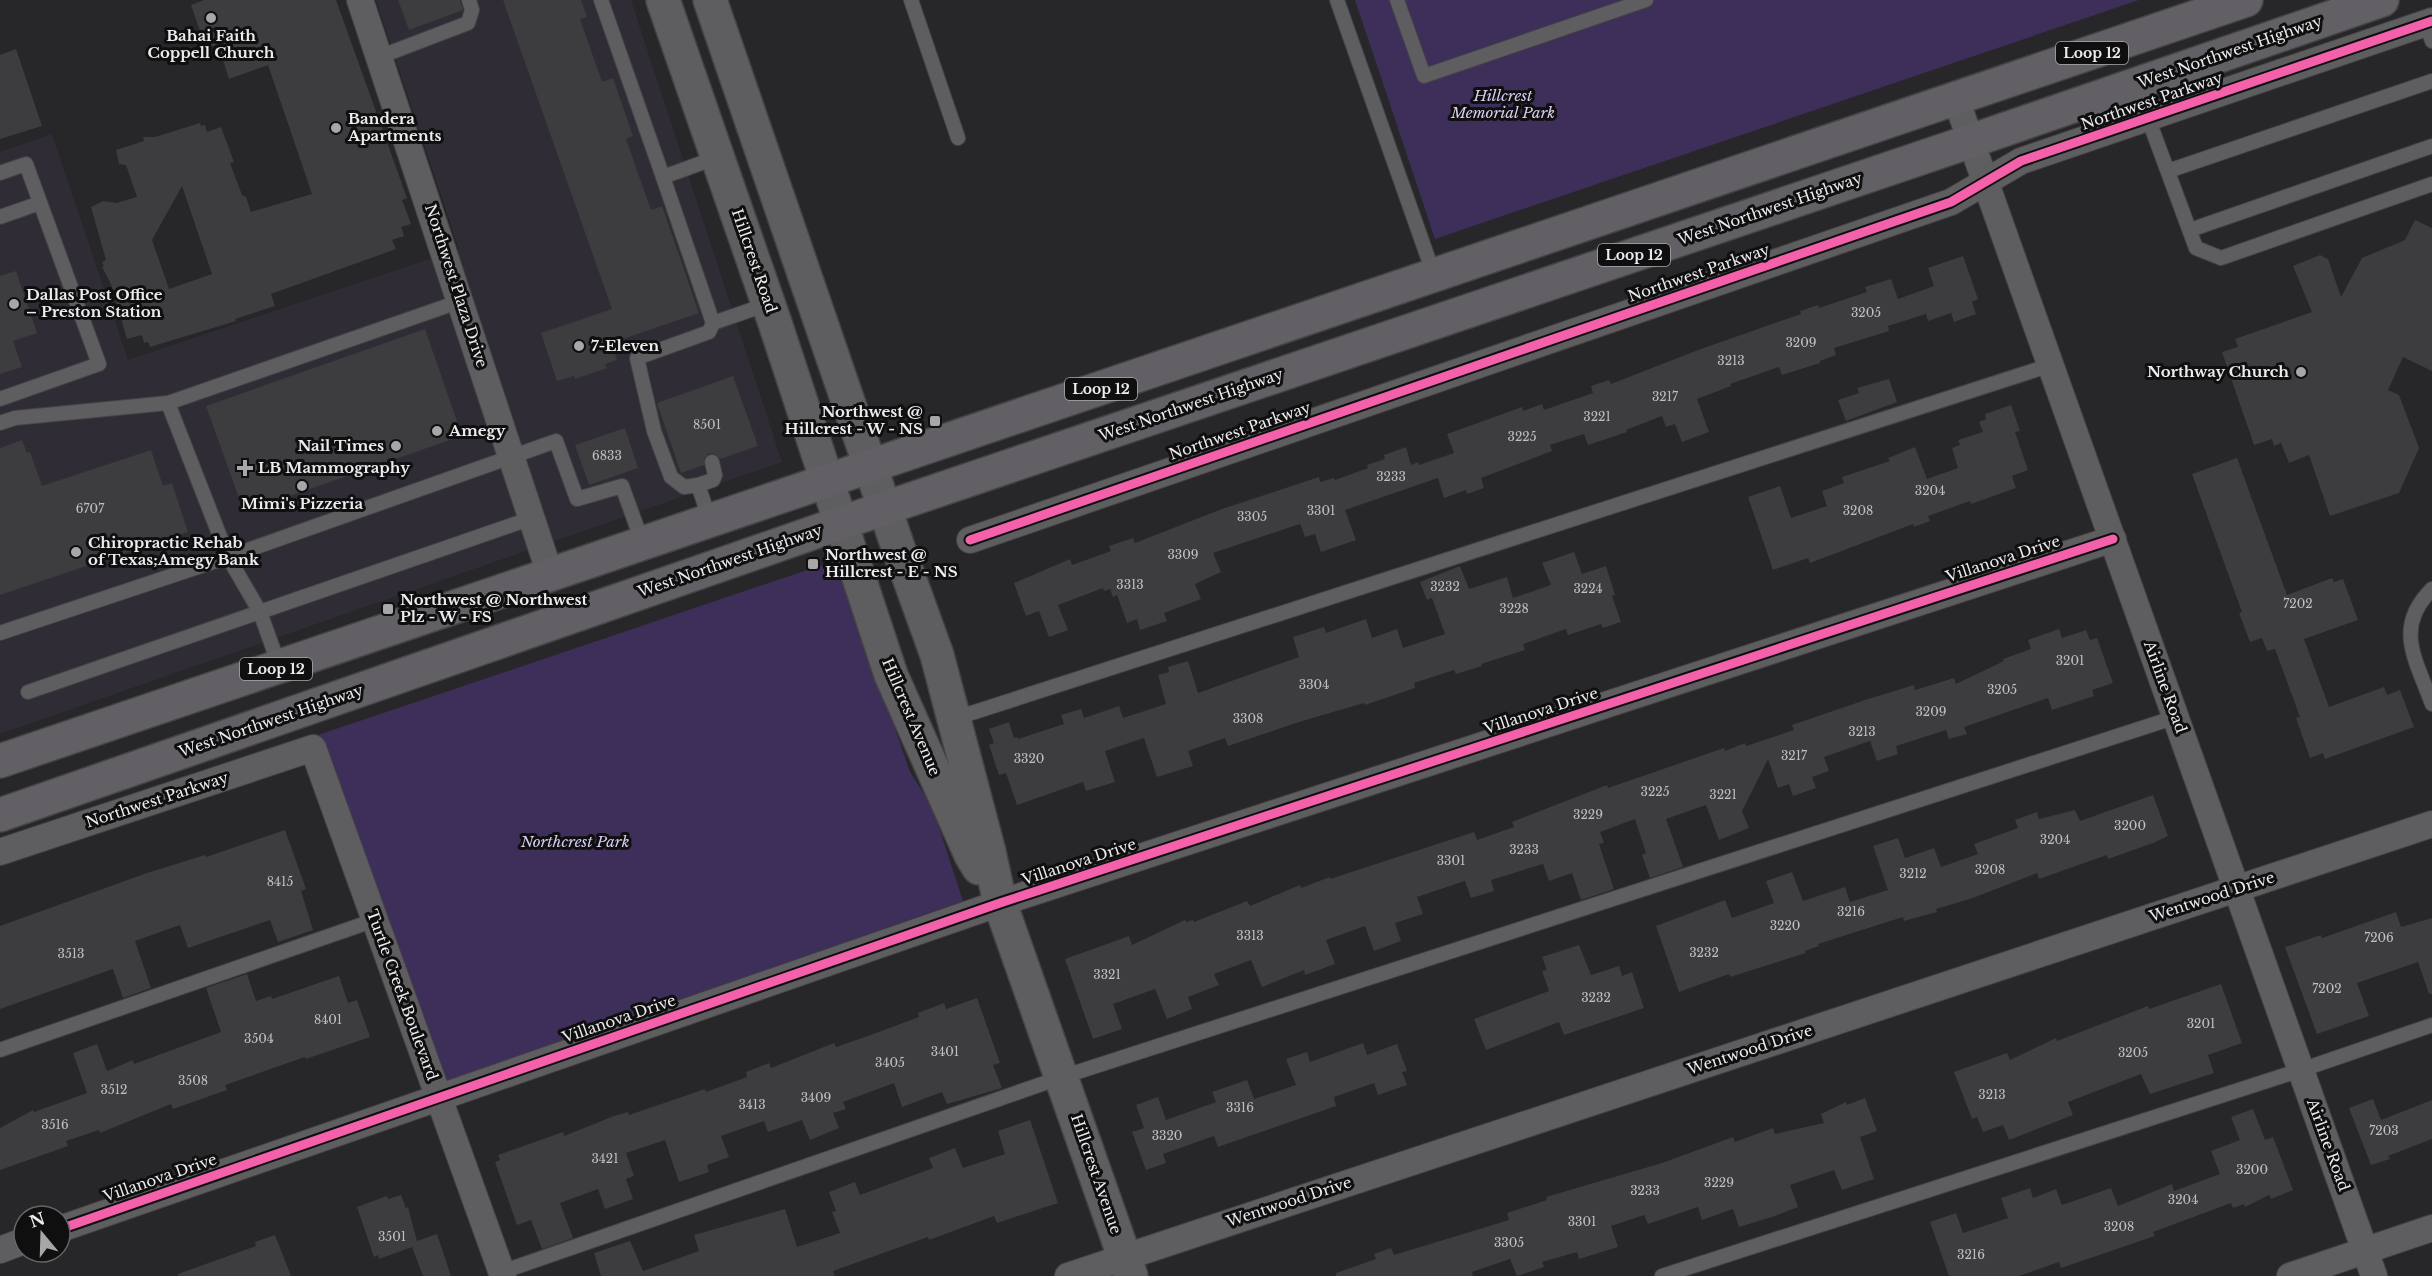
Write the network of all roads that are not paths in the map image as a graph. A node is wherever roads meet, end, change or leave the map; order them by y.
1 (360, 0) edge
2 (469, 0) edge
3 (601, 0) edge
4 (663, 0) edge
5 (710, 0) edge
6 (911, 0) edge
7 (1337, 0) edge
8 (1397, 0) edge
9 (1646, 0) edge
10 (2246, 0) edge
11 (2382, 0) edge
12 (2430, 29) edge
13 (379, 57) junction
14 (2432, 81) edge
15 (1956, 99) junction
16 (2148, 118) junction
17 (958, 138) dead end
18 (1971, 141) junction
19 (2432, 146) edge
20 (760, 150) junction
21 (719, 161) junction
22 (2168, 171) junction
23 (0, 173) edge
24 (663, 177) junction
25 (1986, 183) junction
26 (2432, 184) edge
27 (40, 203) junction
28 (0, 217) edge
29 (2190, 230) junction
30 (1434, 276) junction
31 (462, 301) junction
32 (769, 304) junction
33 (713, 323) junction
34 (2051, 365) junction
35 (0, 399) edge
36 (168, 404) junction
37 (0, 423) edge
38 (512, 456) junction
39 (712, 462) dead end
40 (870, 467) junction
41 (828, 482) junction
42 (698, 485) junction
43 (885, 509) junction
44 (532, 518) junction
45 (710, 521) junction
46 (841, 523) junction
47 (2113, 539) junction
48 (970, 540) dead end
49 (643, 544) junction
50 (228, 557) junction
51 (550, 574) junction
52 (2432, 589) edge
53 (260, 612) junction
54 (0, 633) edge
55 (279, 668) junction
56 (28, 692) dead end
57 (2432, 704) edge
58 (2176, 717) junction
59 (953, 719) junction
60 (313, 748) joint
61 (0, 761) edge
62 (0, 814) edge
63 (2432, 824) edge
64 (0, 852) edge
65 (2237, 889) junction
66 (1000, 903) junction
67 (375, 920) junction
68 (2432, 1025) edge
69 (0, 1050) edge
70 (2301, 1070) junction
71 (1062, 1077) junction
72 (439, 1097) junction
73 (72, 1225) edge
74 (2432, 1228) edge
75 (2366, 1251) junction
76 (1128, 1266) edge
77 (499, 1275) edge
78 (1068, 1276) edge
79 (1662, 1276) edge
80 (2290, 1276) edge
81 (2374, 1276) edge

1 - 13 street, Northwest Plaza Drive
2 - 13 lane
3 - 24 lane
4 - 21 street, Hillcrest Road
5 - 20 street
6 - 17 lane
7 - 30 lane
8 - 9 lane
10 - 15 main road, Loop 12
11 - 18 main road, West Northwest Highway / Loop 12
12 - 16 street, Northwest Parkway
13 - 31 street, Northwest Plaza Drive
14 - 22 lane
15 - 18 street, Airline Road
15 - 30 main road, Loop 12
16 - 22 lane
16 - 25 street, Northwest Parkway
18 - 25 street, Airline Road
18 - 43 main road, West Northwest Highway / Loop 12
19 - 29 lane
20 - 21 street
20 - 40 street
21 - 24 lane
21 - 32 street, Hillcrest Road
22 - 29 lane
23 - 27 lane
24 - 33 lane
25 - 34 street, Airline Road
25 - 48 street, Northwest Parkway
26 - 29 lane
27 - 28 lane
27 - 35 lane
30 - 40 main road, Loop 12
31 - 36 lane
31 - 38 street, Northwest Plaza Drive
32 - 33 lane
32 - 41 street, Hillcrest Road
33 - 42 lane
34 - 47 street, Airline Road
34 - 59 lane
36 - 37 lane
36 - 50 lane
38 - 44 street, Northwest Plaza Drive
38 - 49 lane
38 - 50 lane
39 - 42 lane
40 - 41 main road, Loop 12
40 - 43 street
41 - 45 main road, Loop 12
41 - 46 street, Hillcrest Road
42 - 45 lane
43 - 46 main road, West Northwest Highway / Loop 12
43 - 59 street, Hillcrest Avenue
44 - 51 street, Northwest Plaza Drive
44 - 53 lane
45 - 49 main road, Loop 12
46 - 62 main road, West Northwest Highway / Loop 12
46 - 66 street, Hillcrest Avenue
47 - 58 street, Airline Road
47 - 66 street, Villanova Drive
49 - 51 main road, Loop 12
50 - 53 lane
50 - 54 lane
51 - 55 main road, Loop 12
52 - 57 lane
53 - 55 lane
53 - 56 lane
55 - 61 main road, Loop 12
58 - 65 street, Airline Road
58 - 71 lane
59 - 66 street, Hillcrest Avenue
60 - 64 street, Northwest Parkway
60 - 67 street, Turtle Creek Boulevard
63 - 65 street, Wentwood Drive
65 - 70 street, Airline Road
65 - 76 street, Wentwood Drive
66 - 71 street, Hillcrest Avenue
66 - 72 street, Villanova Drive
67 - 69 lane
67 - 72 street, Turtle Creek Boulevard
68 - 70 lane
70 - 75 street, Airline Road
70 - 79 lane
71 - 76 street, Hillcrest Avenue
71 - 77 lane
72 - 73 street, Villanova Drive
72 - 77 street, Turtle Creek Boulevard
74 - 75 street
75 - 80 street
75 - 81 street, Airline Road
76 - 78 street, Wentwood Drive

